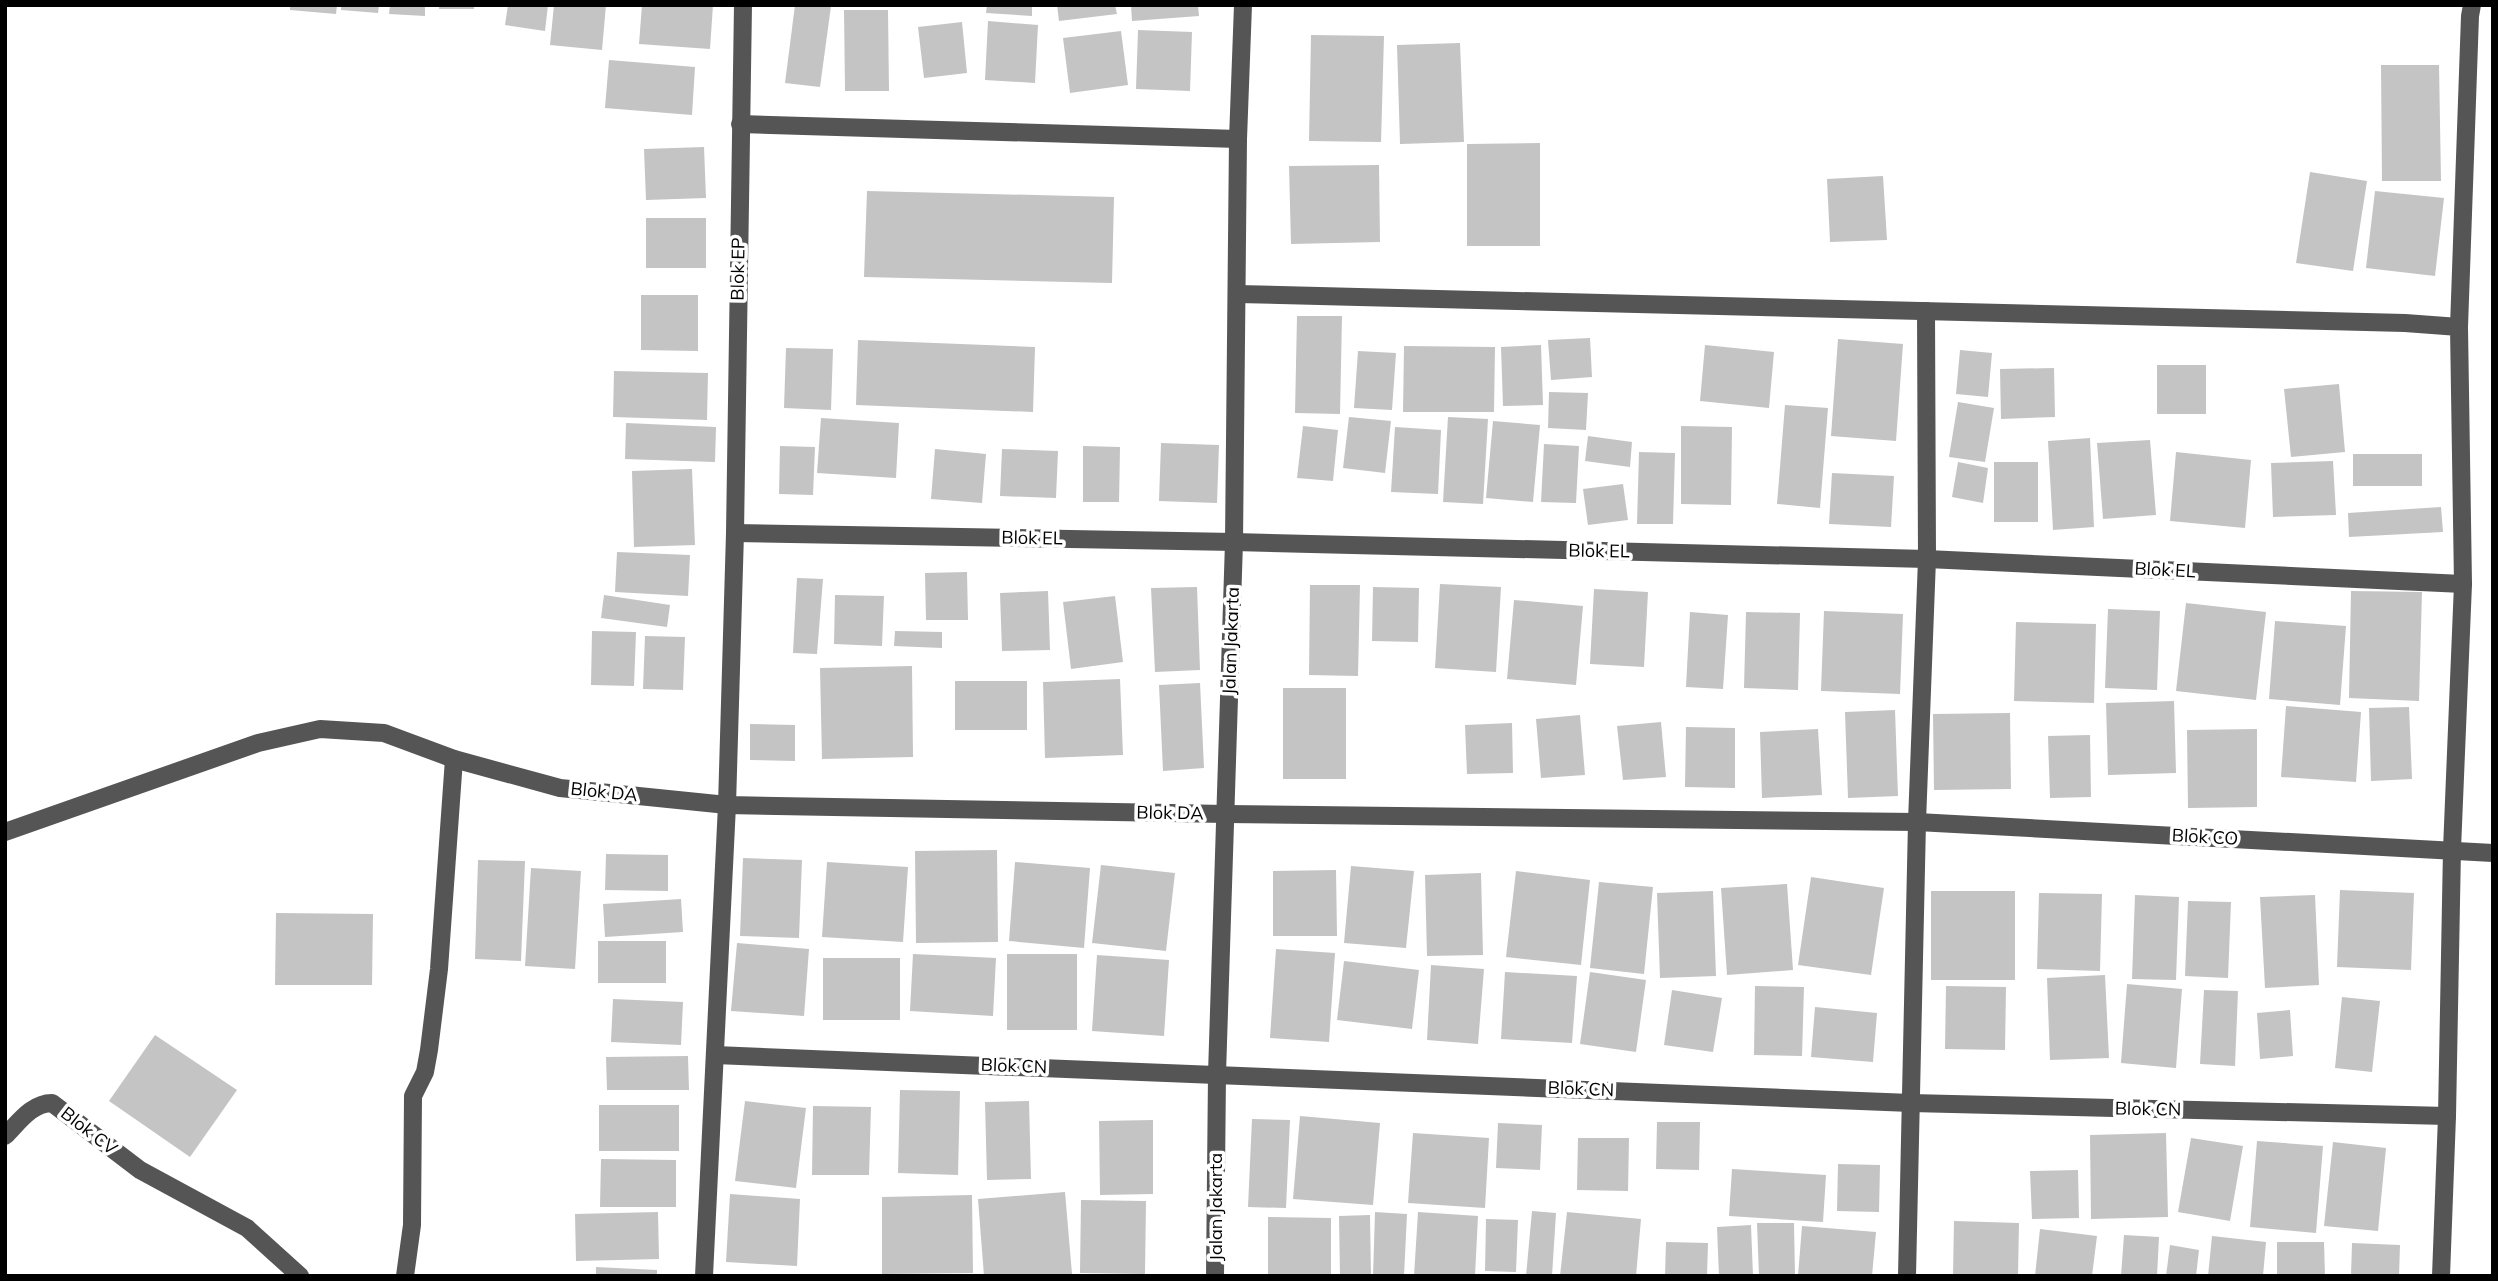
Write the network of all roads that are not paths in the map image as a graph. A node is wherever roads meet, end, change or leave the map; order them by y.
1 (743, 5) edge
2 (1243, 5) edge
3 (2472, 5) edge
4 (740, 124) junction
5 (1238, 139) junction
6 (1237, 294) junction
7 (1926, 311) junction
8 (2459, 327) junction
9 (735, 533) junction
10 (1234, 542) junction
11 (1927, 559) junction
12 (2463, 584) junction
13 (453, 759) junction
14 (727, 805) junction
15 (1226, 814) junction
16 (1917, 822) junction
17 (5, 832) edge
18 (2452, 849) junction
19 (2489, 853) edge
20 (715, 1055) junction
21 (1217, 1074) junction
22 (1912, 1102) junction
23 (2447, 1116) junction
24 (5, 1136) edge
25 (300, 1276) edge
26 (404, 1276) edge
27 (704, 1276) edge
28 (1215, 1276) edge
29 (1907, 1276) edge
30 (2441, 1276) edge

1 - 4 street, Blok EP
2 - 5 street, Jalan Jakarta
3 - 8 street
4 - 5 street
4 - 9 street, Blok EP
5 - 6 street, Jalan Jakarta
6 - 7 street
6 - 10 street, Jalan Jakarta
7 - 8 street
7 - 11 street
8 - 12 street
9 - 10 street, Blok EL
9 - 14 street, Blok EP
10 - 11 street, Blok EL
10 - 15 street, Jalan Jakarta
11 - 12 street, Blok EL
11 - 16 street
12 - 18 street
13 - 14 street, Blok DA
13 - 17 street, Blok DA
13 - 26 street
14 - 15 street, Blok DA
14 - 20 street, Blok EP
15 - 16 street, Blok DA
15 - 21 street, Jalan Jakarta
16 - 18 street, Blok CO
16 - 22 street
18 - 19 street, Blok CO
18 - 23 street
20 - 21 street, Blok CN
20 - 27 street, Blok EP
21 - 22 street, Blok CN
21 - 28 street, Jalan Jakarta
22 - 23 street, Blok CN
22 - 29 street
23 - 30 street
24 - 25 street, Blok CV

